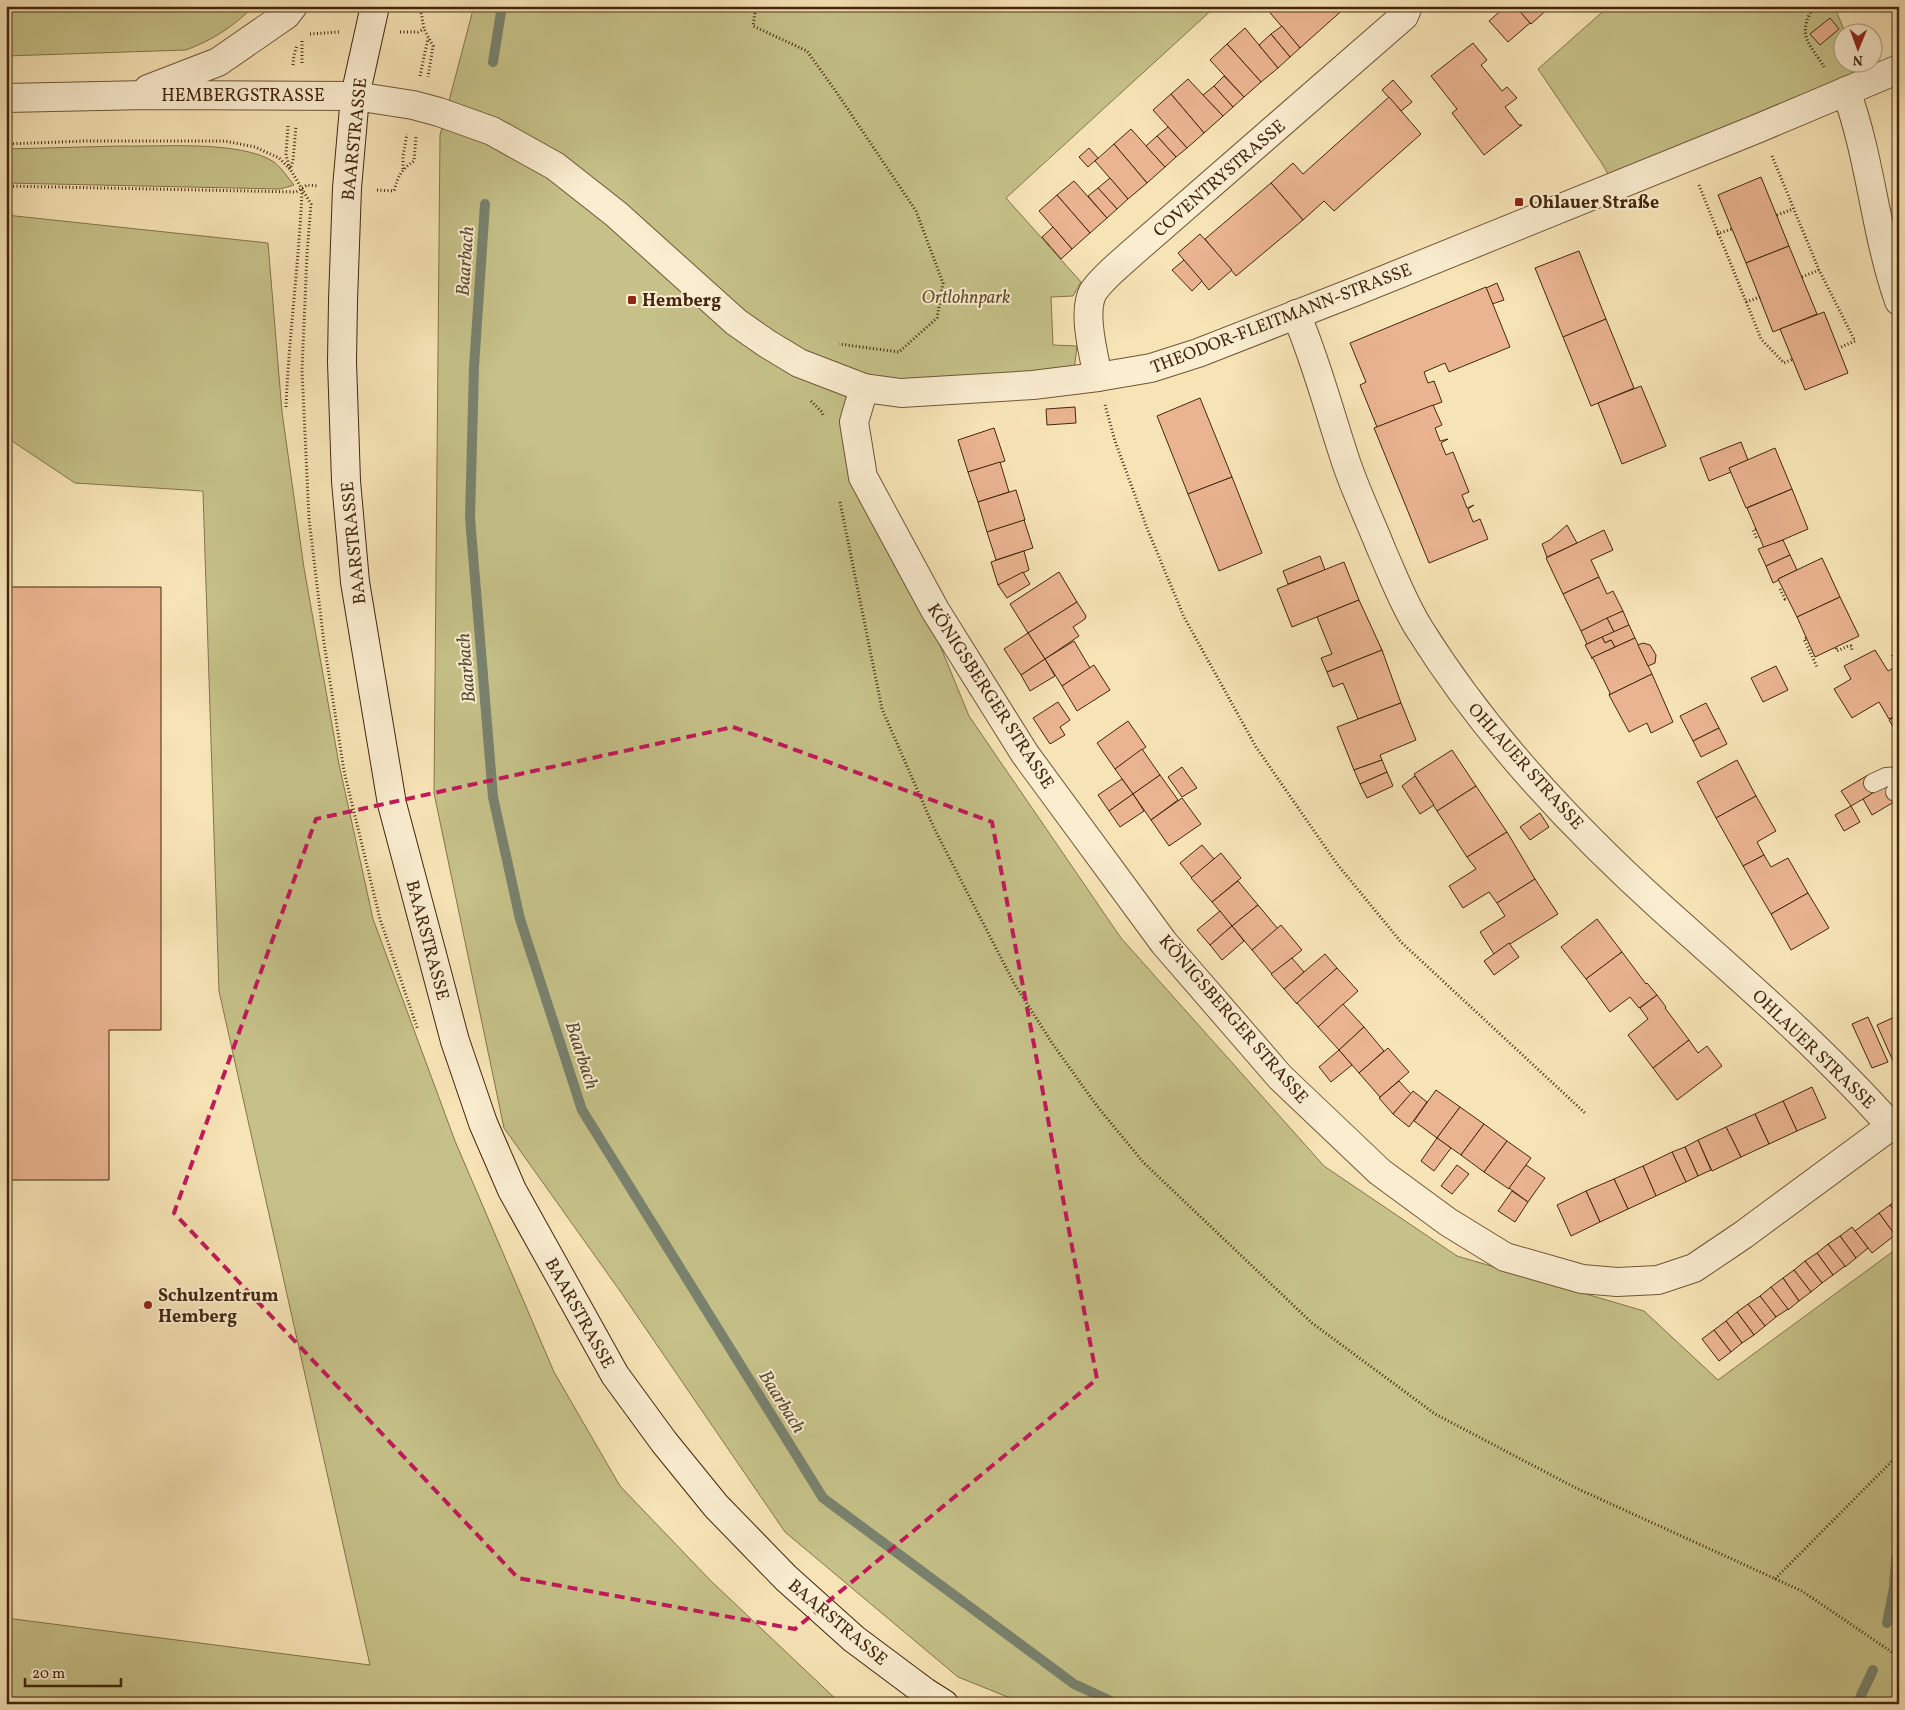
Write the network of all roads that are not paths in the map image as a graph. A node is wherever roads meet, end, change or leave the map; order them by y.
1 (294, 6) edge
2 (375, 6) edge
3 (1408, 6) edge
4 (1899, 69) edge
5 (1841, 93) junction
6 (131, 96) junction
7 (356, 96) junction
8 (6, 98) edge
9 (1899, 301) edge
10 (1296, 314) junction
11 (1098, 377) junction
12 (864, 388) junction
13 (1873, 782) dead end
14 (1897, 785) edge
15 (1895, 1123) edge
16 (944, 1704) edge

1 - 6 street, HEMBERGSTRASSE
2 - 7 street, BAARSTRASSE
3 - 11 street, COVENTRYSTRASSE
4 - 5 street, THEODOR-FLEITMANN-STRASSE
5 - 9 street
5 - 10 street, THEODOR-FLEITMANN-STRASSE
6 - 7 street, HEMBERGSTRASSE
6 - 8 street, HEMBERGSTRASSE
7 - 12 street, THEODOR-FLEITMANN-STRASSE
7 - 16 street, BAARSTRASSE
10 - 11 street, THEODOR-FLEITMANN-STRASSE
10 - 15 street, OHLAUER STRASSE
11 - 12 street, THEODOR-FLEITMANN-STRASSE
12 - 15 street, KÖNIGSBERGER STRASSE
13 - 14 lane

